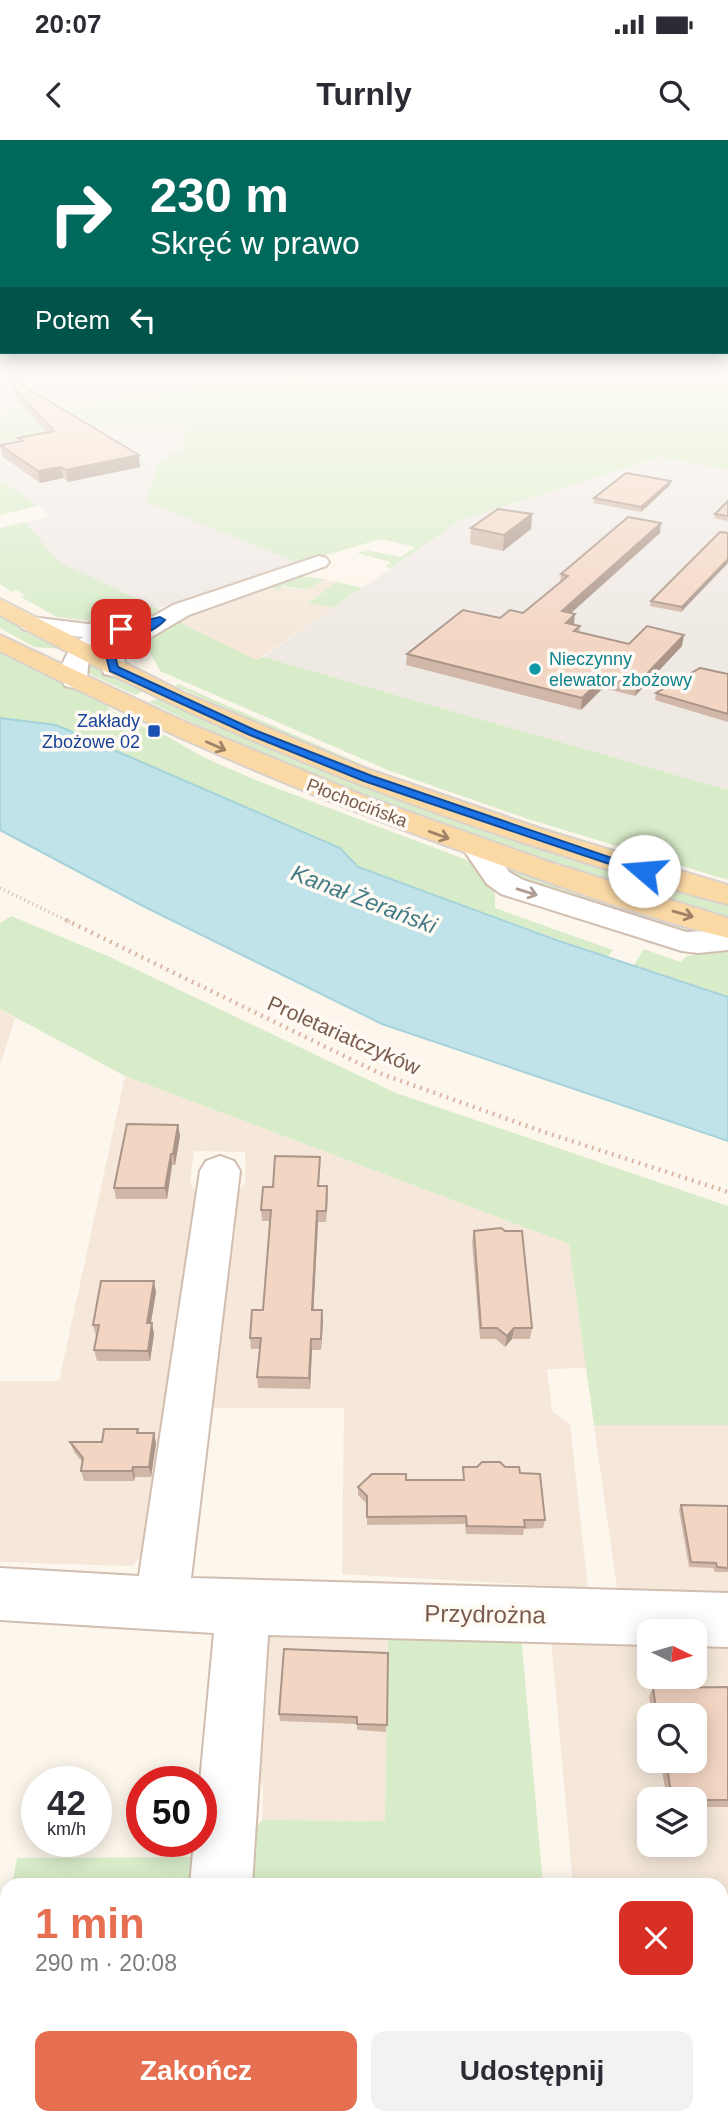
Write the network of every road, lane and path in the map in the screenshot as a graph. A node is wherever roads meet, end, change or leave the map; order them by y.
1 (319, 562) dead end
2 (0, 606) edge
3 (31, 624) junction
4 (120, 636) junction
5 (7, 646) edge
6 (80, 653) junction
7 (113, 669) junction
8 (74, 681) junction
9 (478, 849) junction
10 (0, 888) edge
11 (728, 895) edge
12 (728, 928) edge
13 (728, 940) edge
14 (220, 1171) dead end
15 (728, 1192) edge
16 (0, 1594) edge
17 (161, 1603) junction
18 (243, 1608) junction
19 (728, 1620) edge
20 (222, 1878) edge

1 - 4 street
2 - 3 main road, Płochocińska
3 - 4 street
3 - 6 main road, Płochocińska
4 - 6 street
4 - 7 street
5 - 6 street
5 - 8 main road, Płochocińska
6 - 7 main road, Płochocińska
6 - 8 street
7 - 11 main road, Płochocińska
8 -> 9 main road, Płochocińska
9 -> 12 main road, Płochocińska
9 -> 13 street
10 - 15 path, Proletariatczyków
14 - 17 street
16 - 17 street, Przydrożna
17 - 18 street, Przydrożna
18 - 19 street, Przydrożna
18 - 20 street

